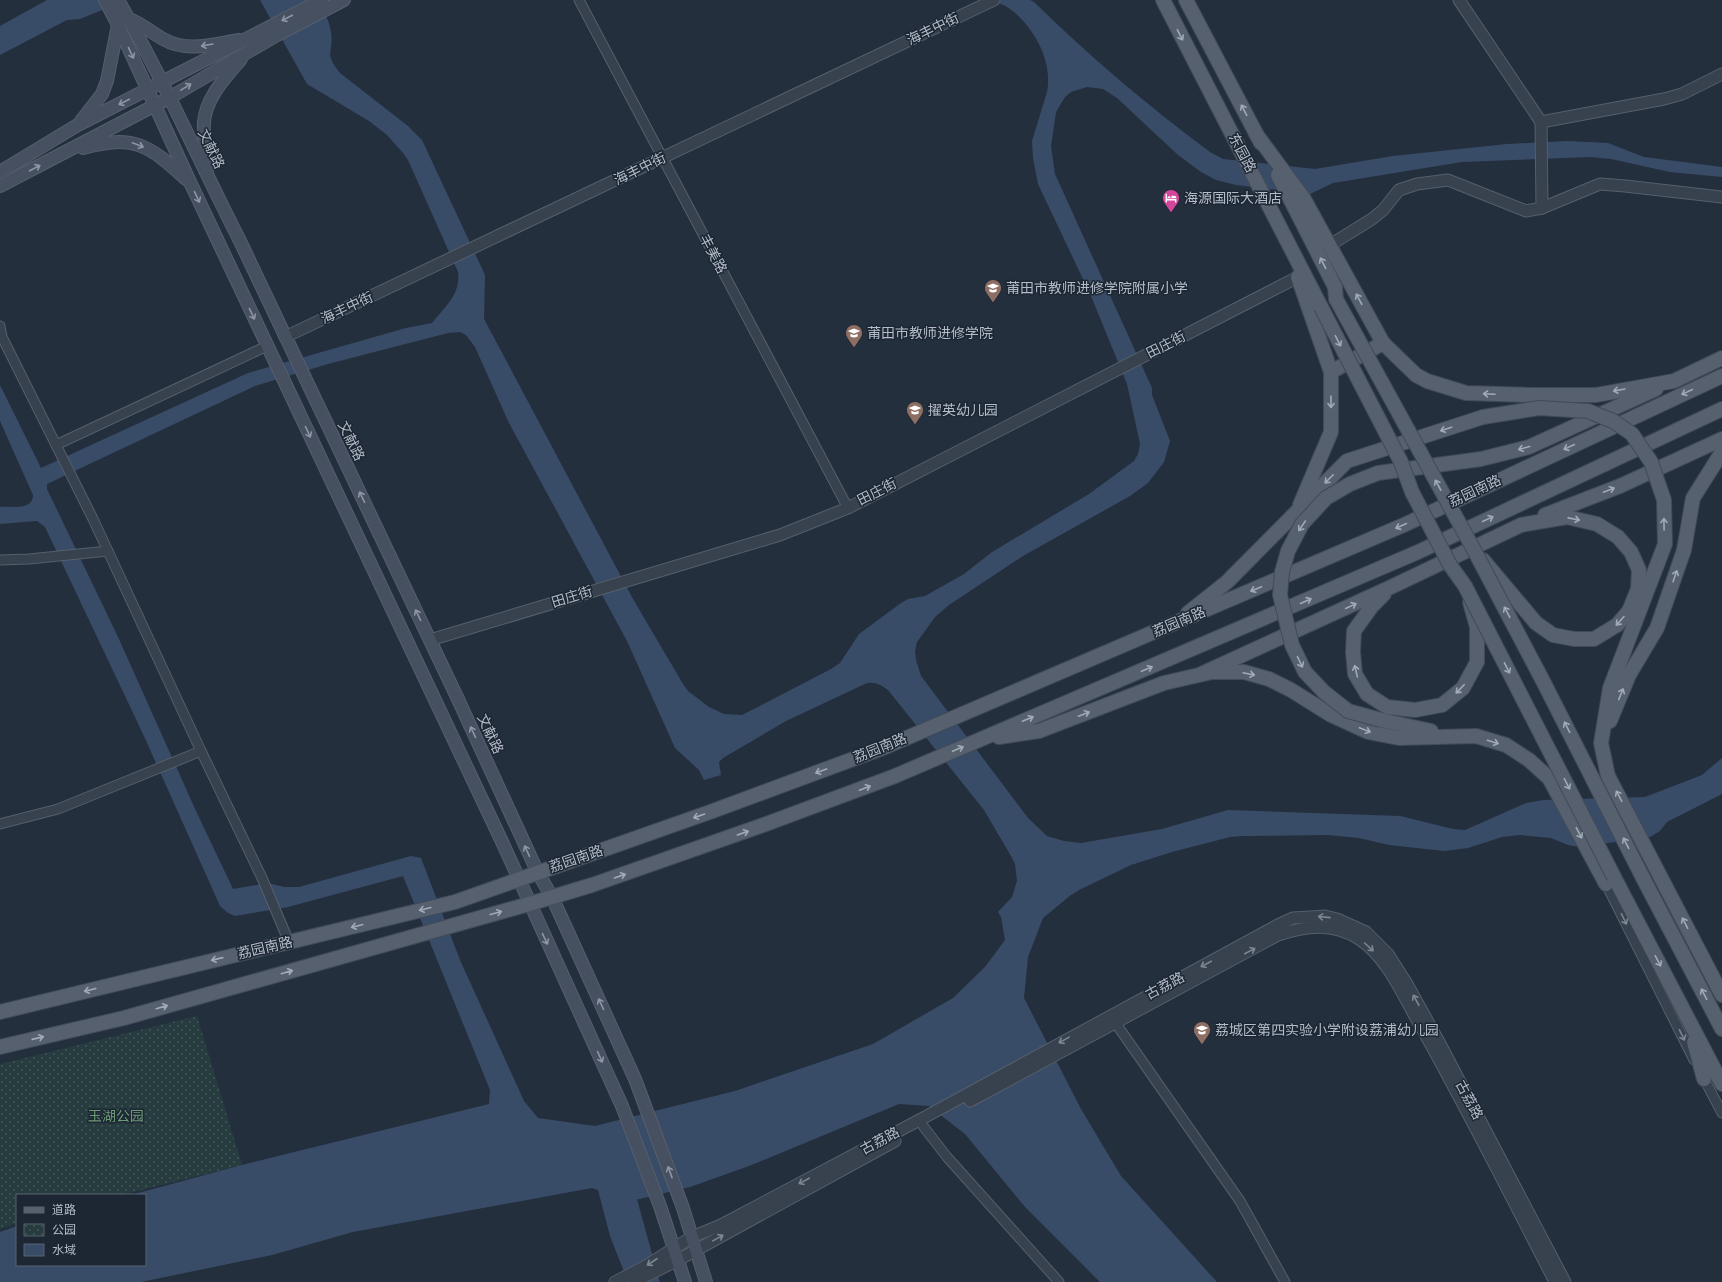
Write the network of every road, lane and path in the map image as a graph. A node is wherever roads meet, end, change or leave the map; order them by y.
1 (105, 0) edge
2 (118, 0) edge
3 (322, 0) edge
4 (579, 0) edge
5 (994, 0) edge
6 (1163, 0) edge
7 (1186, 0) edge
8 (1459, 0) edge
9 (339, 3) edge
10 (122, 19) junction
11 (246, 39) junction
12 (246, 52) junction
13 (1722, 74) edge
14 (162, 83) junction
15 (148, 90) junction
16 (169, 98) junction
17 (156, 105) junction
18 (1541, 123) junction
19 (76, 126) junction
20 (1256, 134) junction
21 (59, 155) junction
22 (663, 158) junction
23 (0, 172) edge
24 (208, 178) junction
25 (190, 182) junction
26 (0, 186) edge
27 (1722, 197) edge
28 (1270, 206) junction
29 (1542, 208) junction
30 (1330, 245) junction
31 (1298, 277) junction
32 (0, 326) edge
33 (285, 337) junction
34 (1383, 343) junction
35 (267, 346) junction
36 (1722, 358) edge
37 (1331, 372) junction
38 (1722, 376) edge
39 (1674, 380) junction
40 (1722, 409) edge
41 (1722, 439) edge
42 (56, 445) junction
43 (1722, 452) edge
44 (848, 508) junction
45 (1297, 511) junction
46 (1520, 525) junction
47 (1474, 550) junction
48 (108, 551) junction
49 (0, 560) edge
50 (1465, 586) junction
51 (1391, 587) junction
52 (1170, 626) junction
53 (430, 640) junction
54 (1201, 674) junction
55 (1454, 736) junction
56 (979, 740) junction
57 (1601, 743) junction
58 (198, 752) junction
59 (0, 815) edge
60 (4, 823) edge
61 (538, 873) junction
62 (518, 880) junction
63 (1610, 881) junction
64 (552, 897) junction
65 (529, 904) junction
66 (289, 942) junction
67 (1722, 995) edge
68 (0, 1012) edge
69 (1687, 1016) junction
70 (1113, 1019) junction
71 (1722, 1029) edge
72 (0, 1047) edge
73 (1704, 1079) junction
74 (1722, 1084) edge
75 (1722, 1113) edge
76 (926, 1122) junction
77 (692, 1237) junction
78 (673, 1248) junction
79 (696, 1250) junction
80 (678, 1260) junction
81 (614, 1282) edge
82 (634, 1282) edge
83 (685, 1282) edge
84 (706, 1282) edge
85 (1059, 1282) edge
86 (1285, 1282) edge
87 (1556, 1282) edge
88 (1565, 1282) edge

1 - 10 main road
2 - 10 main road, 文献路
3 -> 11 main road
4 - 22 street, 丰美路
5 - 22 street, 海丰中街
6 -> 28 main road, 东园路
20 -> 7 main road, 东园路
8 - 18 street
9 - 12 main road
11 -> 10 main road
10 - 14 main road, 文献路
10 -> 15 main road
10 - 19 main road
11 - 14 main road
16 -> 12 main road
12 - 24 main road
13 - 18 street
14 - 15 main road
14 - 16 main road, 文献路
15 - 17 main road
15 -> 19 main road
16 - 17 main road
16 - 24 main road, 文献路
17 - 21 main road
17 - 25 main road
18 - 29 street
19 - 23 main road
20 - 30 main road
47 -> 20 main road, 东园路, bridge
21 -> 25 main road
26 -> 21 main road
22 - 33 street, 海丰中街
22 - 44 street, 丰美路
24 - 33 main road, 文献路
25 -> 35 main road
27 - 29 street
28 - 31 main road
28 -> 50 main road, 东园路, bridge
29 - 30 street
34 -> 30 main road
31 - 37 main road
31 - 44 street, 田庄街
32 - 42 street
53 -> 33 main road, 文献路
34 - 37 main road
39 -> 34 main road
35 - 42 street
35 -> 62 main road
36 - 39 main road
37 -> 45 main road
38 -> 52 main road, 荔园南路
39 -> 55 main road, bridge
56 -> 40 main road, 荔园南路
46 -> 41 main road
42 - 48 street
57 -> 43 main road
44 - 53 street, 田庄街
45 - 52 main road
57 -> 45 main road, bridge
46 -> 47 main road, bridge
46 - 51 main road
71 -> 47 main road, bridge
48 - 49 street
48 - 58 street
50 -> 51 main road, bridge
50 -> 63 main road, bridge
54 -> 51 main road
52 -> 61 main road, 荔园南路
61 -> 53 main road, 文献路
54 -> 55 main road
56 -> 54 main road
55 -> 63 main road
64 -> 56 main road, 荔园南路
67 -> 57 main road
58 - 60 street
58 - 66 street
59 - 60 street
61 - 62 main road, 荔园南路
61 - 64 main road, 文献路
62 - 65 main road
62 -> 66 main road, 荔园南路
63 -> 69 main road
63 -> 73 street
64 - 65 main road, 荔园南路
77 -> 64 main road, 文献路
72 -> 65 main road, 荔园南路
65 -> 78 main road
66 -> 68 main road, 荔园南路
69 - 73 main road
69 - 74 main road
70 - 76 street, 古荔路
70 - 86 street
70 -> 87 street, 古荔路
88 -> 70 street, 古荔路
73 - 75 street
76 -> 77 street, 古荔路
79 -> 76 street, 古荔路
76 - 85 street
77 - 78 street, 古荔路
77 - 79 main road, 文献路
78 - 80 main road
78 -> 81 street, 古荔路
79 - 80 street, 古荔路
79 - 84 main road, 文献路
80 - 82 street, 古荔路
80 - 83 main road

